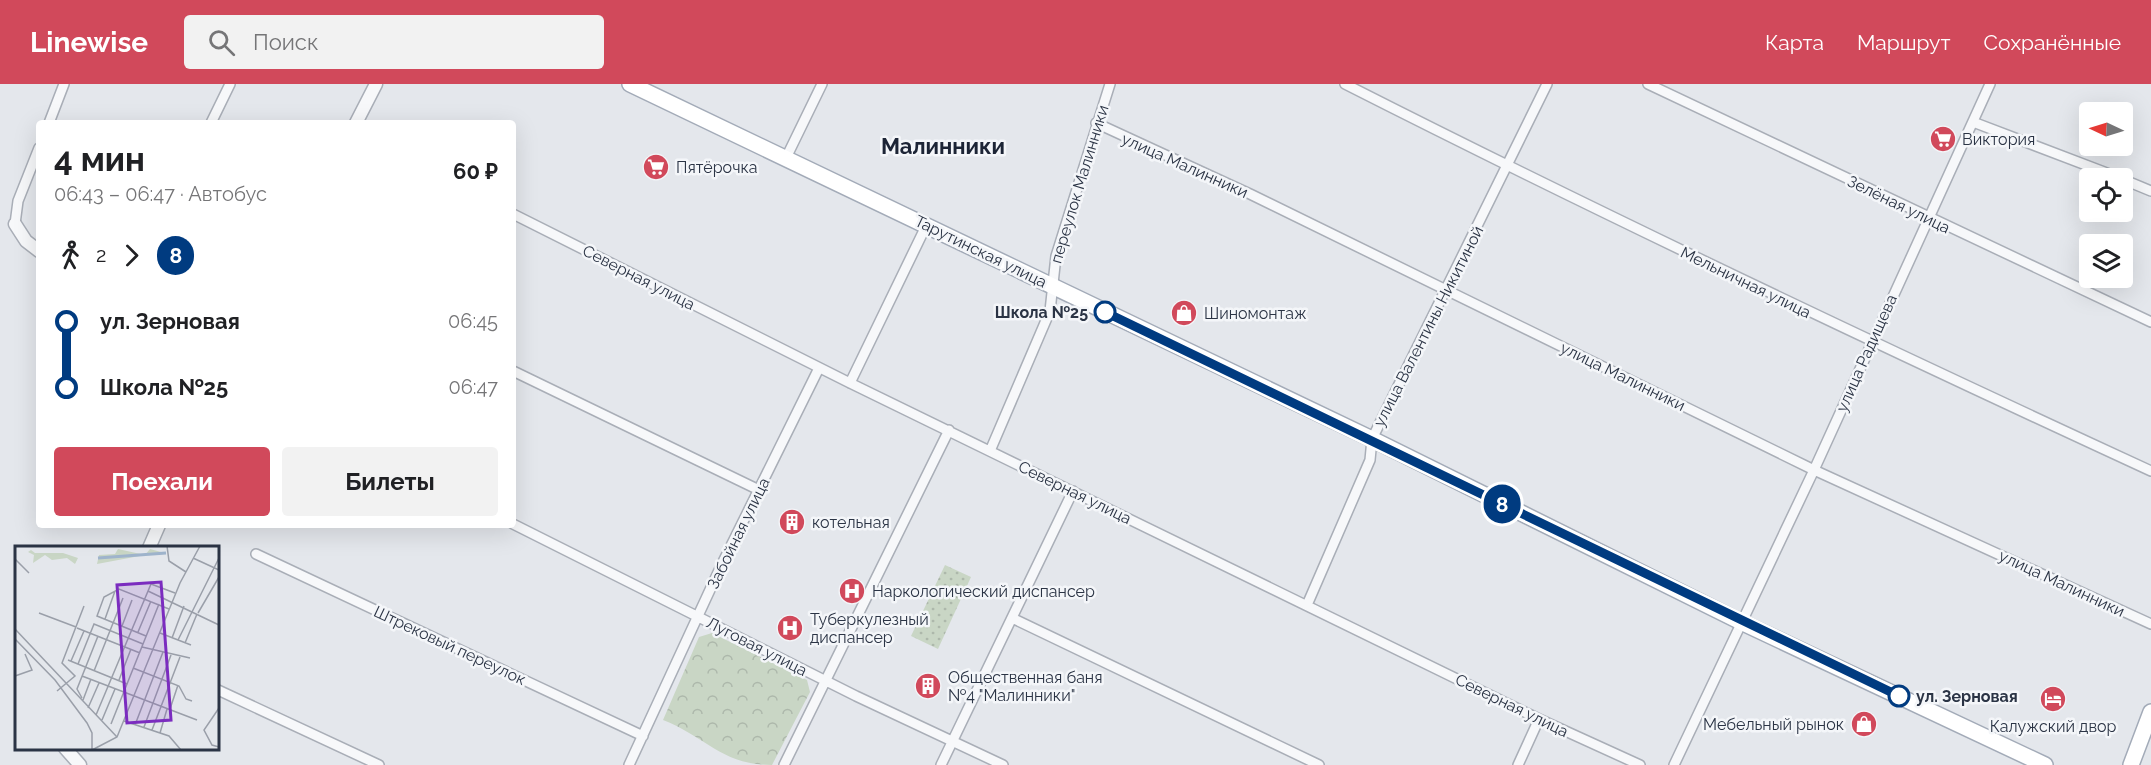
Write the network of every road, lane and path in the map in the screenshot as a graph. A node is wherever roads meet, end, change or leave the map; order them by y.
1 (64, 84) edge
2 (230, 84) edge
3 (376, 84) edge
4 (630, 84) edge
5 (822, 84) edge
6 (1110, 84) edge
7 (1345, 84) edge
8 (1547, 84) edge
9 (1647, 84) edge
10 (1986, 85) edge
11 (50, 120) edge
12 (212, 120) edge
13 (358, 120) edge
14 (1974, 122) junction
15 (1096, 123) junction
16 (36, 156) edge
17 (786, 158) junction
18 (1508, 167) junction
19 (2093, 168) edge
20 (2133, 183) edge
21 (2151, 190) edge
22 (516, 216) edge
23 (1927, 218) junction
24 (15, 224) joint
25 (927, 224) junction
26 (36, 249) edge
27 (1051, 285) junction
28 (1447, 289) junction
29 (2151, 322) edge
30 (1871, 342) junction
31 (819, 368) junction
32 (516, 372) edge
33 (850, 383) junction
34 (949, 430) junction
35 (1372, 439) junction
36 (990, 451) junction
37 (1814, 470) junction
38 (2151, 471) edge
39 (759, 490) junction
40 (1073, 491) junction
41 (516, 525) edge
42 (158, 528) edge
43 (150, 546) edge
44 (256, 554) dead end
45 (1307, 605) junction
46 (699, 616) junction
47 (1012, 618) junction
48 (1743, 623) junction
49 (2151, 624) edge
50 (825, 681) junction
51 (219, 690) edge
52 (2151, 712) edge
53 (1539, 719) junction
54 (643, 736) junction
55 (952, 741) junction
56 (67, 750) edge
57 (80, 765) edge
58 (379, 765) edge
59 (629, 765) edge
60 (784, 765) edge
61 (941, 765) edge
62 (1003, 765) edge
63 (1318, 765) edge
64 (1518, 765) edge
65 (1640, 765) edge
66 (1674, 765) edge
67 (2045, 765) edge
68 (2131, 765) edge

1 - 11 street
2 - 12 street
3 - 13 street
4 - 17 main road, Тарутинская улица
5 - 17 street
6 - 15 street, переулок Малинники
7 - 18 street, Мельничная улица
8 - 18 street, улица Валентины Никитиной
9 - 23 street, Зелёная улица
10 - 14 street, улица Радищева
14 - 19 street
14 - 23 street, улица Радищева
15 - 27 street, переулок Малинники
15 - 28 street, улица Малинники
16 - 24 street
17 - 25 main road, Тарутинская улица
18 - 28 street, улица Валентины Никитиной
18 - 30 street, Мельничная улица
20 - 21 street
22 - 31 street, Северная улица
23 - 29 street, Зелёная улица
23 - 30 street, улица Радищева
24 - 26 street
25 - 27 main road, Тарутинская улица
25 - 33 street
27 - 35 main road, Тарутинская улица
27 - 36 street, переулок Малинники
28 - 35 street, улица Валентины Никитиной
28 - 37 street, улица Малинники
30 - 37 street, улица Радищева
30 - 38 street, Мельничная улица
31 - 33 street, Северная улица
31 - 39 street, Забойная улица
32 - 39 street
33 - 34 street, Северная улица
34 - 36 street, Северная улица
34 - 50 street
35 - 45 street, улица Валентины Никитиной
35 - 48 main road, Тарутинская улица
36 - 40 street, Северная улица
37 - 48 street, улица Радищева
37 - 49 street, улица Малинники
39 - 46 street, Забойная улица
40 - 45 street, Северная улица
40 - 47 street
41 - 46 street, Луговая улица
42 - 43 street
44 - 54 street, Штрековый переулок
45 - 53 street, Северная улица
46 - 50 street, Луговая улица
46 - 54 street, Забойная улица
47 - 55 street
47 - 63 street
48 - 66 street, улица Радищева
48 - 67 main road, Тарутинская улица
50 - 55 street, Луговая улица
50 - 60 street
51 - 58 street
52 - 68 main road
53 - 64 street
53 - 65 street, Северная улица
54 - 59 street, Забойная улица
55 - 61 street
55 - 62 street, Луговая улица
56 - 57 street

